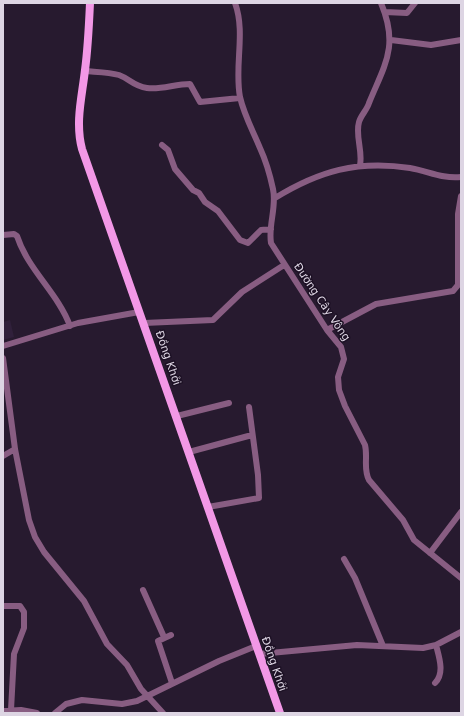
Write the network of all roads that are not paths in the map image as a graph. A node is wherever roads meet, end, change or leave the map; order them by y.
1 (90, 3) edge
2 (235, 3) edge
3 (381, 3) edge
4 (415, 3) edge
5 (385, 12) junction
6 (391, 40) junction
7 (461, 40) edge
8 (85, 71) junction
9 (240, 98) junction
10 (162, 144) dead end
11 (360, 165) junction
12 (461, 177) edge
13 (461, 196) edge
14 (275, 198) junction
15 (271, 229) junction
16 (3, 235) edge
17 (284, 265) junction
18 (139, 312) junction
19 (144, 323) junction
20 (70, 326) junction
21 (327, 330) junction
22 (3, 346) edge
23 (3, 358) edge
24 (229, 403) dead end
25 (249, 407) dead end
26 (176, 416) junction
27 (252, 435) junction
28 (15, 449) junction
29 (189, 452) junction
30 (3, 456) edge
31 (208, 507) junction
32 (461, 512) edge
33 (430, 553) junction
34 (344, 559) dead end
35 (461, 578) edge
36 (143, 590) dead end
37 (3, 606) edge
38 (461, 632) edge
39 (171, 635) dead end
40 (164, 637) junction
41 (436, 645) junction
42 (256, 646) junction
43 (383, 646) junction
44 (259, 654) junction
45 (172, 683) junction
46 (435, 683) dead end
47 (148, 697) junction
48 (11, 710) junction
49 (3, 711) edge
50 (36, 713) edge
51 (55, 713) edge
52 (163, 713) edge
53 (280, 713) edge

1 - 8 main road, Đồng Khởi
2 - 9 street, Đường Cây Vông
3 - 5 street
4 - 5 street
5 - 6 street
6 - 7 street
6 - 11 street
8 - 9 street
8 - 18 main road, Đồng Khởi
9 - 14 street, Đường Cây Vông
10 - 15 street
11 - 12 street
11 - 14 street
13 - 21 street
14 - 15 street, Đường Cây Vông
15 - 17 street, Đường Cây Vông
16 - 20 street
17 - 19 street
17 - 21 street, Đường Cây Vông
18 - 19 main road, Đồng Khởi
18 - 20 street
19 - 26 main road, Đồng Khởi
20 - 22 street
21 - 33 street, Đường Cây Vông
23 - 28 street
24 - 26 street
25 - 27 street
26 - 29 main road, Đồng Khởi
27 - 29 street
27 - 31 street
28 - 30 street
28 - 47 street
29 - 31 main road, Đồng Khởi
31 - 42 main road, Đồng Khởi
32 - 33 street
33 - 35 street, Đường Cây Vông
34 - 43 street
36 - 40 street
37 - 48 street
38 - 41 street
39 - 40 street
40 - 45 street
41 - 43 street
41 - 46 street
42 - 44 main road, Đồng Khởi
42 - 45 street
43 - 44 street
44 - 53 main road, Đồng Khởi
45 - 47 street
47 - 51 street
47 - 52 street
48 - 49 street
48 - 50 street

